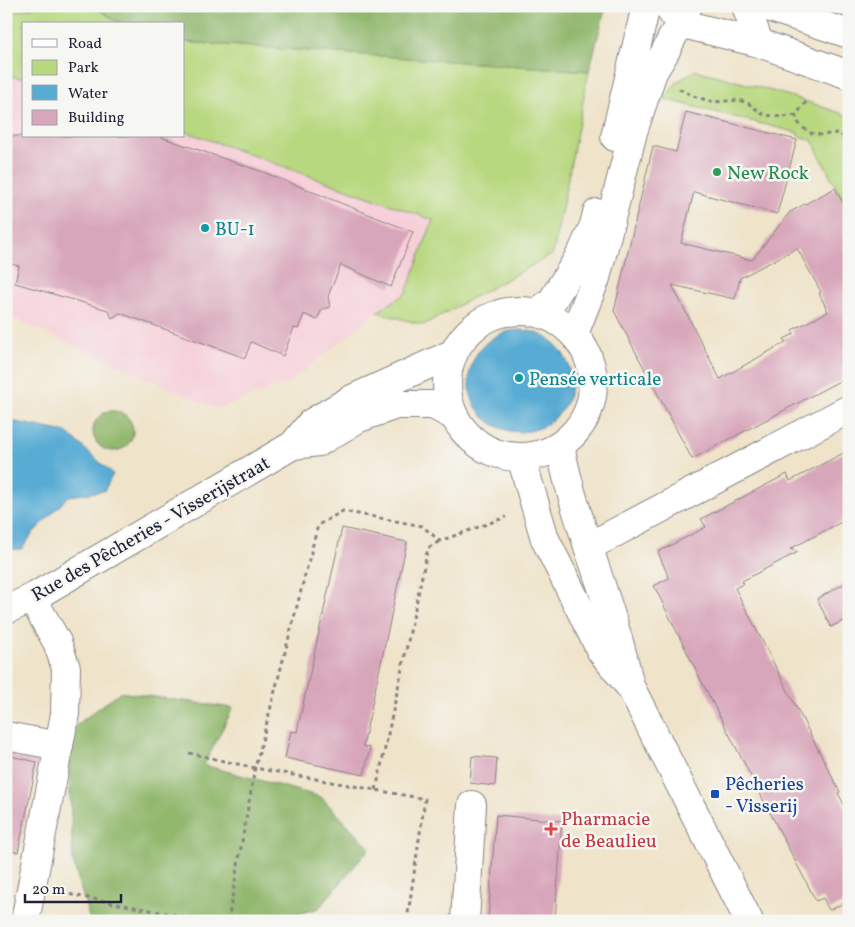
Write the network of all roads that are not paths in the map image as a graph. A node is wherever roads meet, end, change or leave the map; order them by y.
1 (646, 6) edge
2 (746, 6) edge
3 (765, 6) edge
4 (679, 12) edge
5 (849, 34) edge
6 (759, 43) junction
7 (849, 75) edge
8 (537, 313) junction
9 (574, 334) junction
10 (454, 353) junction
11 (849, 410) edge
12 (454, 416) junction
13 (293, 445) junction
14 (560, 446) junction
15 (521, 457) junction
16 (588, 547) junction
17 (32, 598) junction
18 (6, 610) edge
19 (631, 688) junction
20 (6, 736) edge
21 (59, 746) junction
22 (472, 805) dead end
23 (25, 921) edge
24 (465, 921) edge
25 (749, 921) edge

1 - 8 main road
2 - 6 main road
3 - 5 main road
4 - 6 main road
4 - 9 main road
6 - 7 main road
8 - 9 main road
8 - 10 main road
9 - 14 main road
10 - 12 main road
10 - 13 main road, Rue des Pêcheries - Visserijstraat
11 - 16 main road
12 - 13 main road, Rue des Pêcheries - Visserijstraat
12 - 15 main road
13 - 17 main road, Rue des Pêcheries - Visserijstraat
14 - 15 main road
14 - 16 main road
15 - 19 main road
16 - 19 main road
17 - 18 main road, Rue des Pêcheries - Visserijstraat
17 - 21 main road
19 - 25 main road
20 - 21 main road
21 - 23 main road
22 - 24 main road

